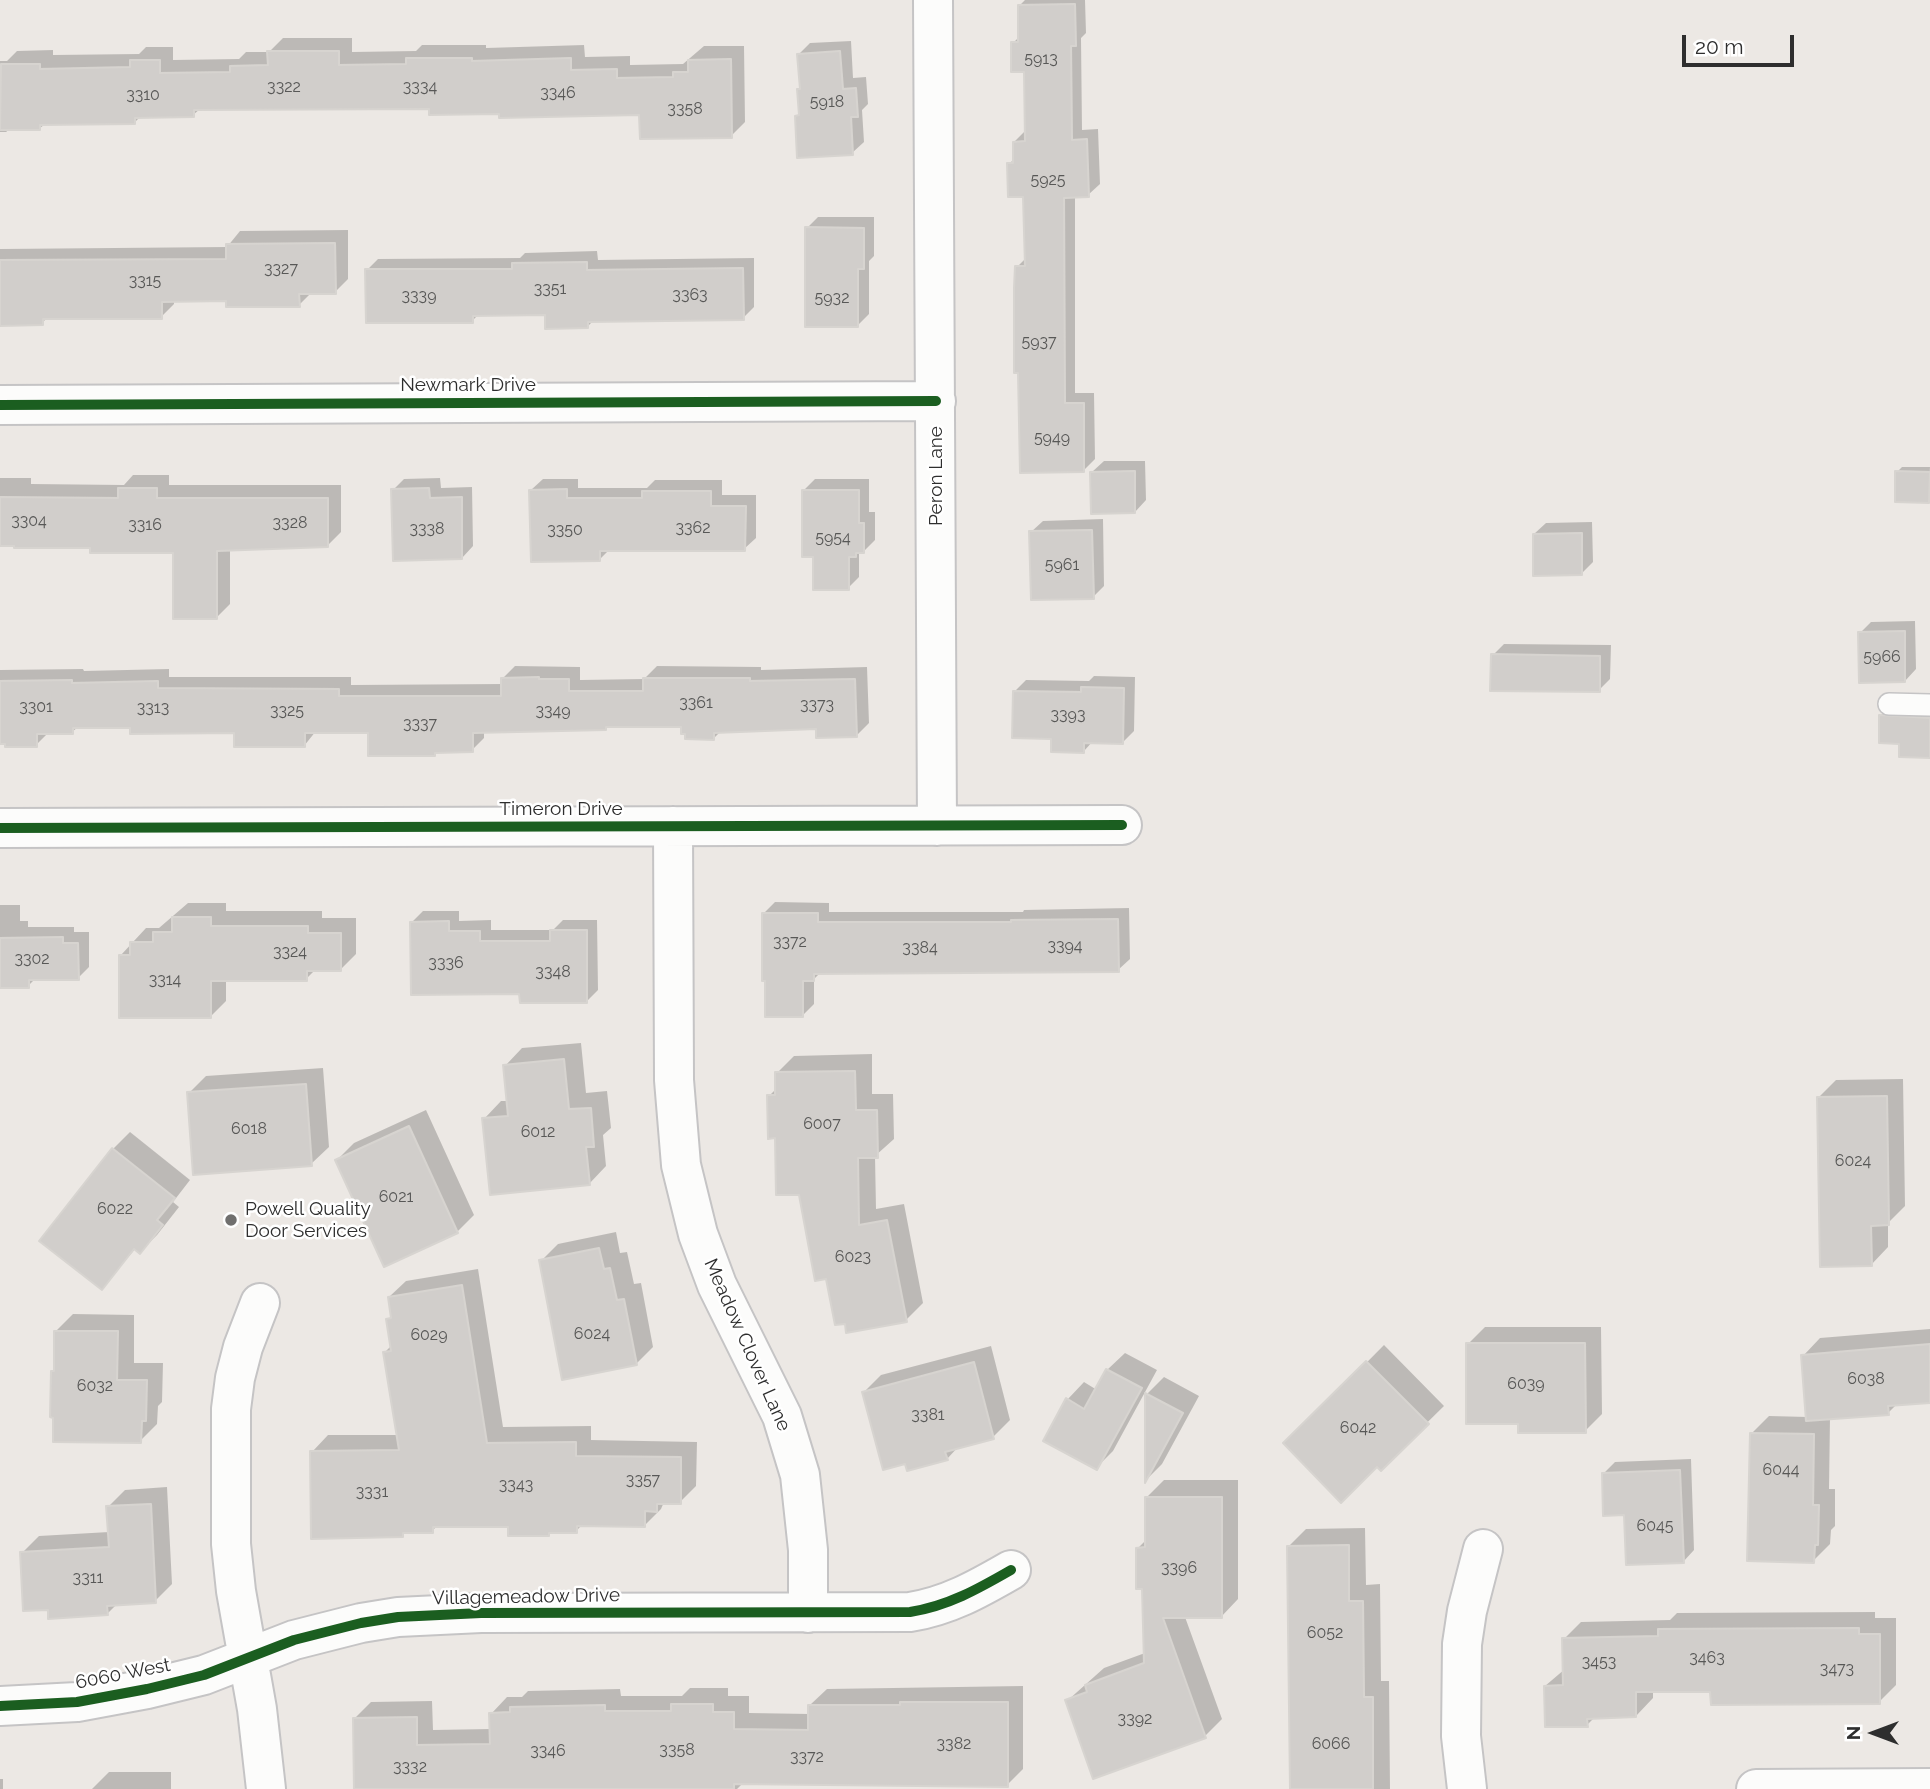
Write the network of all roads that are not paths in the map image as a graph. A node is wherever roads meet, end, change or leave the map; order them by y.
1 (933, 0) edge
2 (936, 401) junction
3 (0, 405) edge
4 (1889, 704) dead end
5 (1930, 705) edge
6 (1122, 825) dead end
7 (673, 826) junction
8 (937, 826) junction
9 (0, 828) edge
10 (260, 1303) dead end
11 (1483, 1549) dead end
12 (1011, 1570) dead end
13 (808, 1613) junction
14 (249, 1658) junction
15 (0, 1706) edge
16 (1930, 1788) edge
17 (266, 1789) edge
18 (1467, 1789) edge
19 (1756, 1789) edge

1 - 2 street, Peron Lane
2 - 3 street, Newmark Drive
2 - 8 street, Peron Lane
4 - 5 lane
6 - 8 street, Timeron Drive
7 - 8 street, Timeron Drive
7 - 9 street, Timeron Drive
7 - 13 street, Meadow Clover Lane
10 - 14 street
11 - 18 street
12 - 13 street, Villagemeadow Drive
13 - 14 street, Villagemeadow Drive
14 - 15 street, 6060 West
14 - 17 street
16 - 19 street

